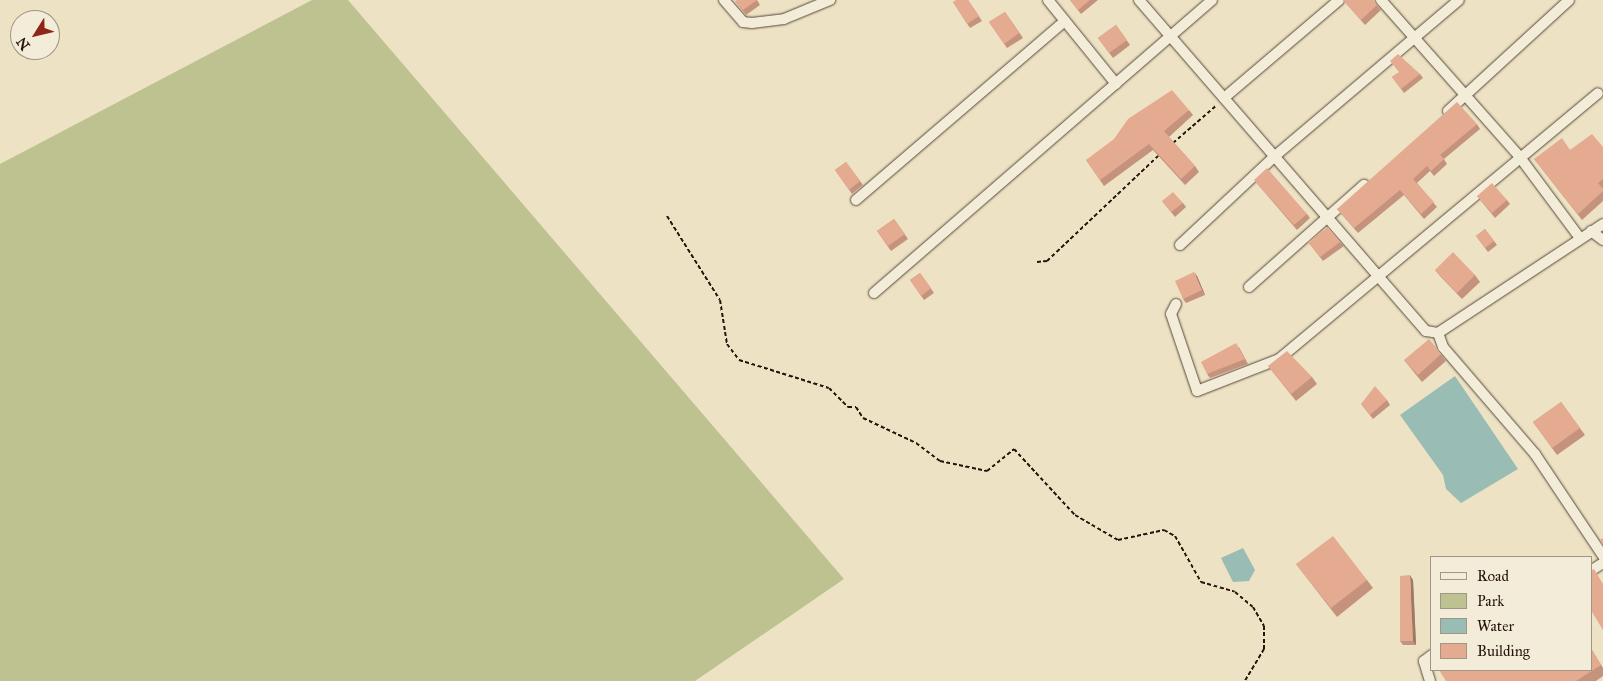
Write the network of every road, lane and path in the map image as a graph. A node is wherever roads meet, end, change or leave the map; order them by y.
1 (724, 0) edge
2 (830, 0) edge
3 (1048, 0) edge
4 (1139, 0) edge
5 (1212, 0) edge
6 (1339, 0) edge
7 (1382, 0) edge
8 (1459, 0) edge
9 (1569, 0) edge
10 (1065, 21) junction
11 (1170, 36) junction
12 (1413, 39) junction
13 (1116, 84) junction
14 (1598, 93) dead end
15 (1466, 96) junction
16 (1224, 98) junction
17 (1437, 121) edge
18 (1275, 156) junction
19 (1519, 156) junction
20 (1372, 178) edge
21 (856, 200) dead end
22 (667, 216) dead end
23 (1328, 217) junction
24 (1603, 224) edge
25 (1591, 232) junction
26 (1580, 238) junction
27 (1603, 240) edge
28 (1180, 244) dead end
29 (1037, 262) dead end
30 (1378, 275) junction
31 (1249, 287) dead end
32 (874, 293) dead end
33 (1176, 304) dead end
34 (1438, 333) junction
35 (1603, 556) edge
36 (1430, 656) edge
37 (1245, 681) edge
38 (1430, 681) edge

1 - 2 street
3 - 10 street
4 - 11 street
5 - 11 street
6 - 16 street
7 - 12 street
8 - 12 street
9 - 15 street
10 - 13 street
10 - 21 street
11 - 13 street
11 - 16 street
12 - 15 street
12 - 18 street
13 - 32 street
14 - 19 street
15 - 17 street
15 - 19 street
16 - 18 street
16 - 29 path
18 - 23 street
18 - 28 street
19 - 26 street
19 - 30 street
20 - 23 street
22 - 37 path
23 - 30 street
23 - 31 street
24 - 25 street
25 - 26 street
25 - 27 street
26 - 34 street
30 - 33 street
30 - 34 street
34 - 35 street
36 - 38 street

